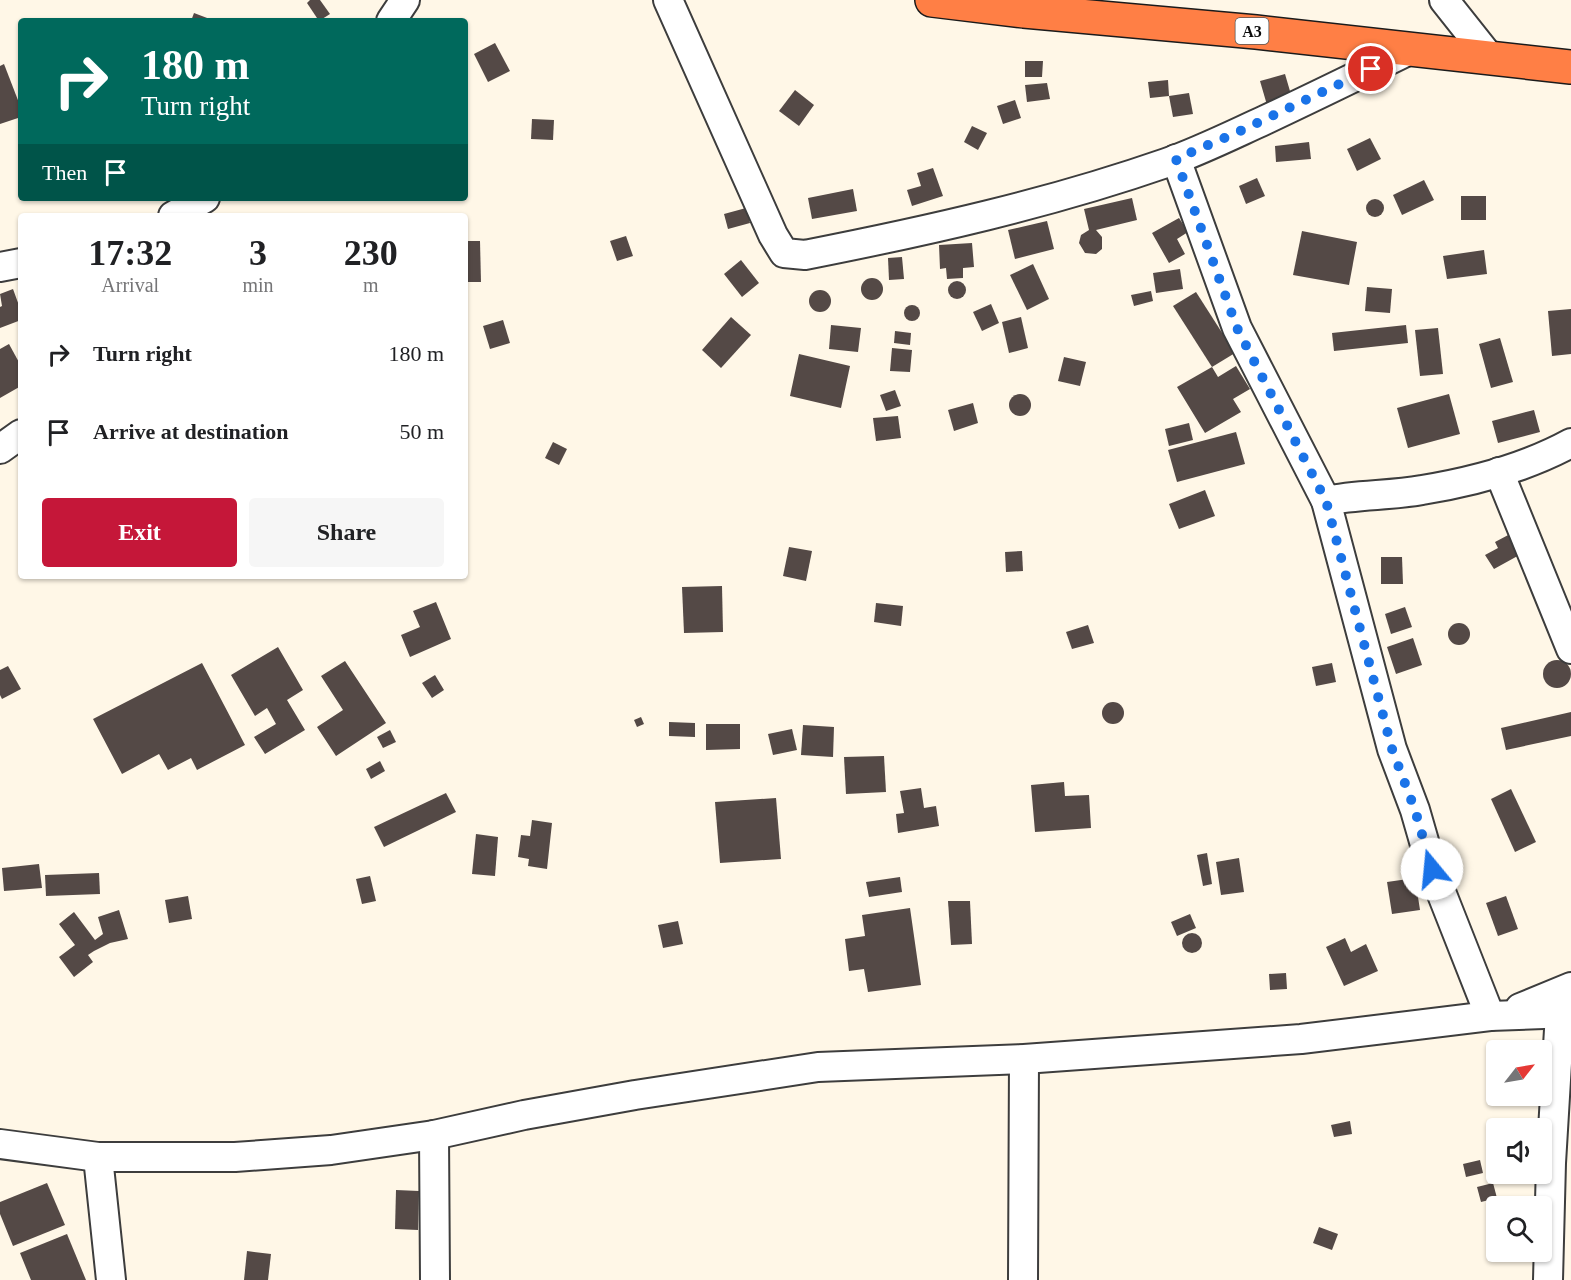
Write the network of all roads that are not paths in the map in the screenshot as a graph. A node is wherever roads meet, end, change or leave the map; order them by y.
1 (405, 0) edge
2 (668, 0) edge
3 (932, 0) edge
4 (1444, 0) edge
5 (393, 18) edge
6 (1412, 49) junction
7 (1490, 58) junction
8 (1571, 67) edge
9 (1176, 159) junction
10 (200, 201) edge
11 (178, 213) edge
12 (18, 264) edge
13 (0, 267) edge
14 (18, 436) edge
15 (1571, 443) edge
16 (0, 449) edge
17 (1499, 472) junction
18 (1326, 501) junction
19 (1571, 649) edge
20 (1571, 987) edge
21 (1566, 1013) edge
22 (1495, 1016) junction
23 (1024, 1059) junction
24 (434, 1135) junction
25 (0, 1144) edge
26 (98, 1157) junction
27 (111, 1280) edge
28 (435, 1280) edge
29 (1023, 1280) edge
30 (1548, 1280) edge

1 - 5 street
2 - 9 street
3 - 6 highway, A3
4 - 7 street
6 - 7 highway, A3
6 - 9 street
7 - 8 highway, A3
9 - 18 street
10 - 11 street
12 - 13 street
14 - 16 street
15 - 17 street
17 - 18 street
17 - 19 street
18 - 22 street
20 - 22 street
21 - 22 street
21 - 30 street
22 - 23 street
23 - 24 street
23 - 29 street
24 - 26 street
24 - 28 street
25 - 26 street
26 - 27 street

